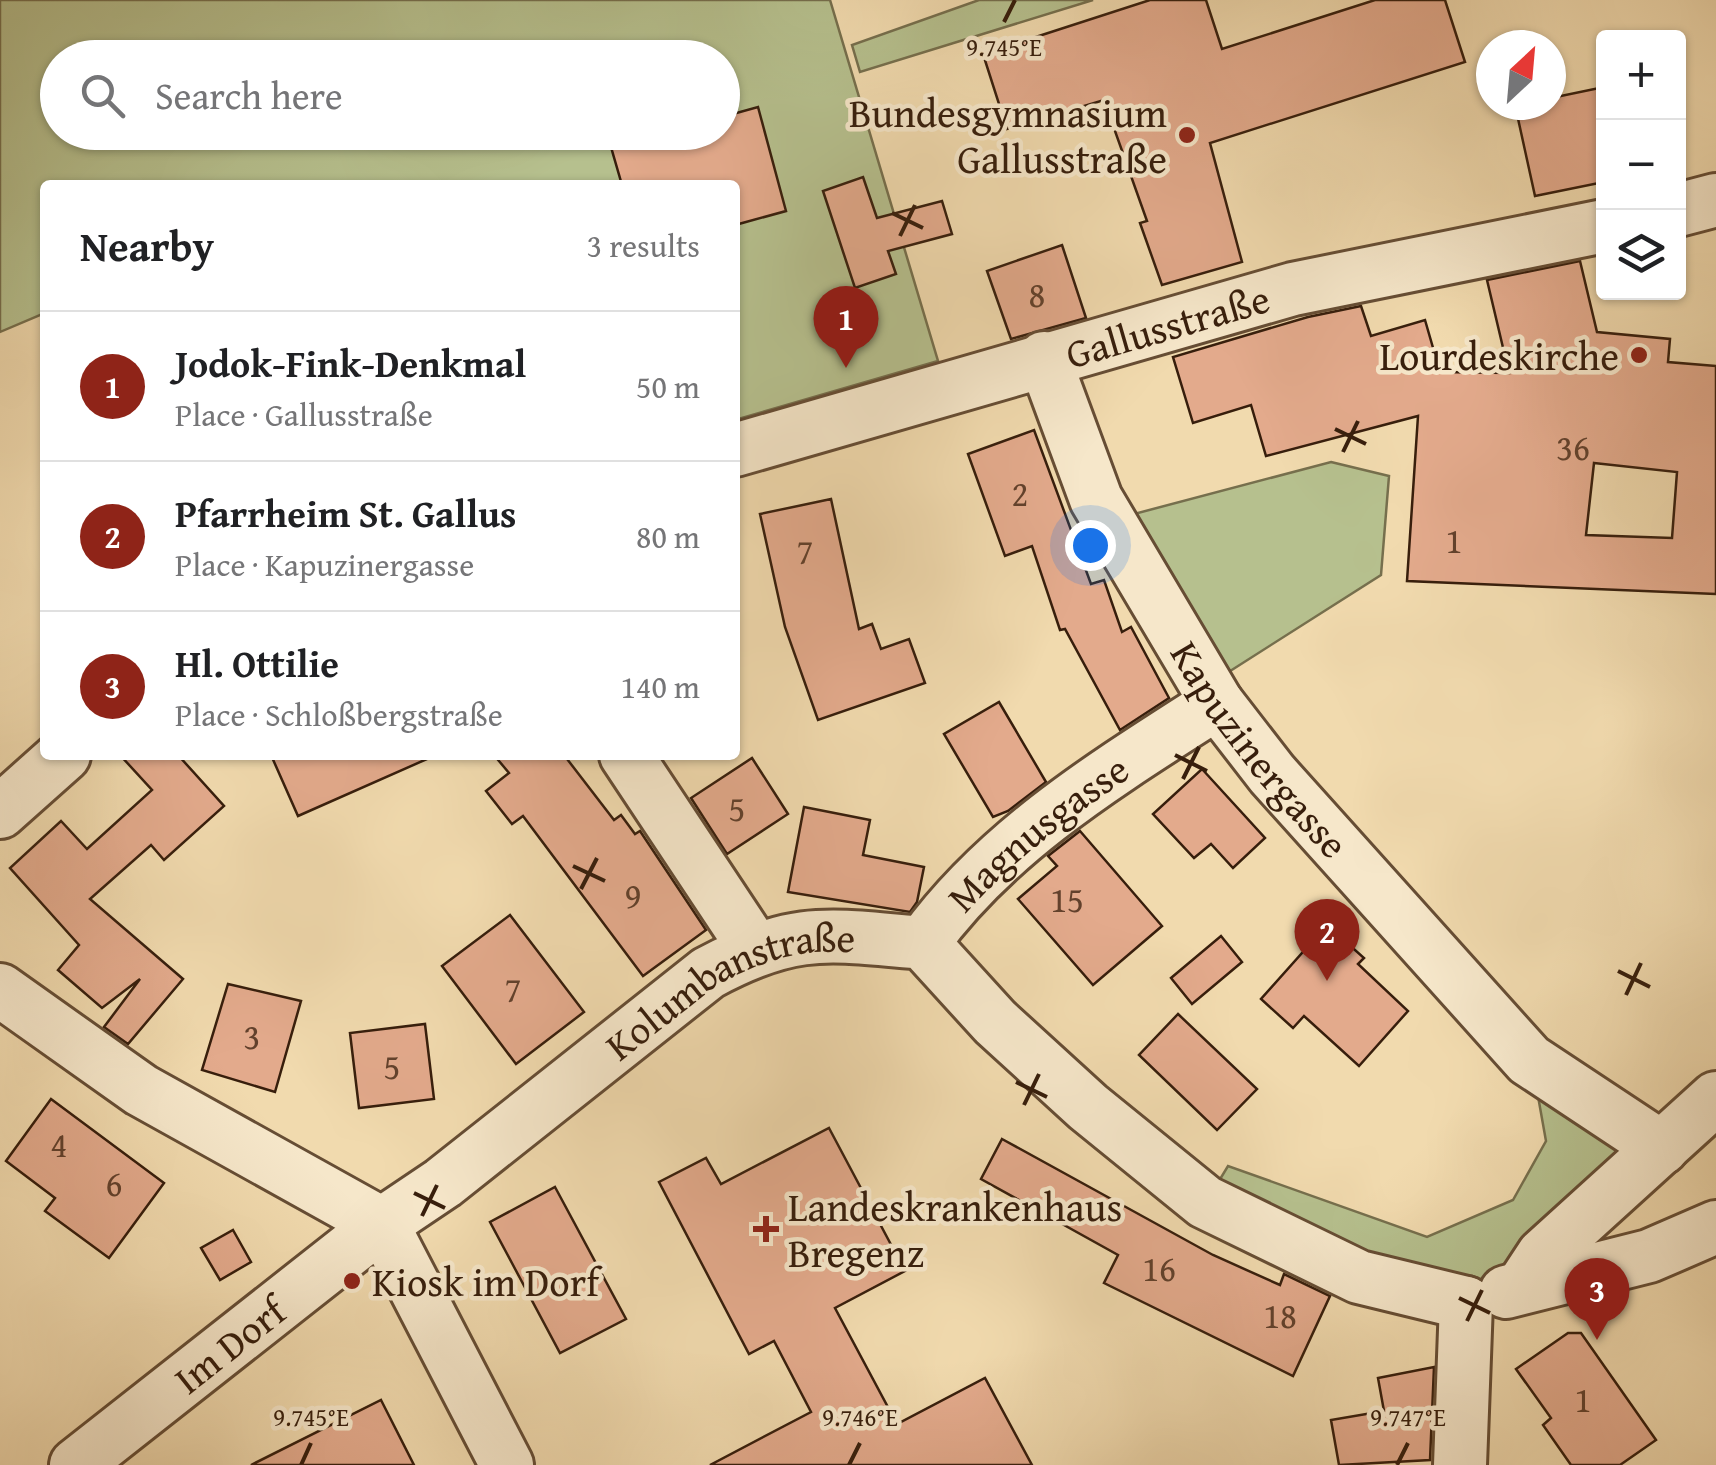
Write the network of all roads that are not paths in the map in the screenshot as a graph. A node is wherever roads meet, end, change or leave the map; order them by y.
1 (1716, 200) edge
2 (1686, 208) edge
3 (1596, 228) edge
4 (1044, 358) junction
5 (740, 449) edge
6 (1217, 703) junction
7 (58, 760) edge
8 (629, 760) edge
9 (0, 812) edge
10 (922, 943) junction
11 (754, 948) junction
12 (0, 990) edge
13 (1716, 1098) edge
14 (1662, 1148) junction
15 (382, 1224) junction
16 (1716, 1227) edge
17 (1522, 1287) junction
18 (1466, 1303) junction
19 (76, 1465) edge
20 (508, 1465) edge
21 (1460, 1465) edge

1 - 2 street
3 - 4 street, Gallusstraße
4 - 5 street, Gallusstraße
4 - 6 street, Kapuzinergasse
6 - 10 street, Magnusgasse
6 - 14 street, Kapuzinergasse
7 - 9 street
8 - 11 street
10 - 11 street, Kolumbanstraße
10 - 18 street, Kolumbanstraße
11 - 15 street, Kolumbanstraße
12 - 15 street
13 - 14 street
14 - 17 street
15 - 19 street, Im Dorf
15 - 20 street
16 - 17 street
17 - 18 street
18 - 21 street

